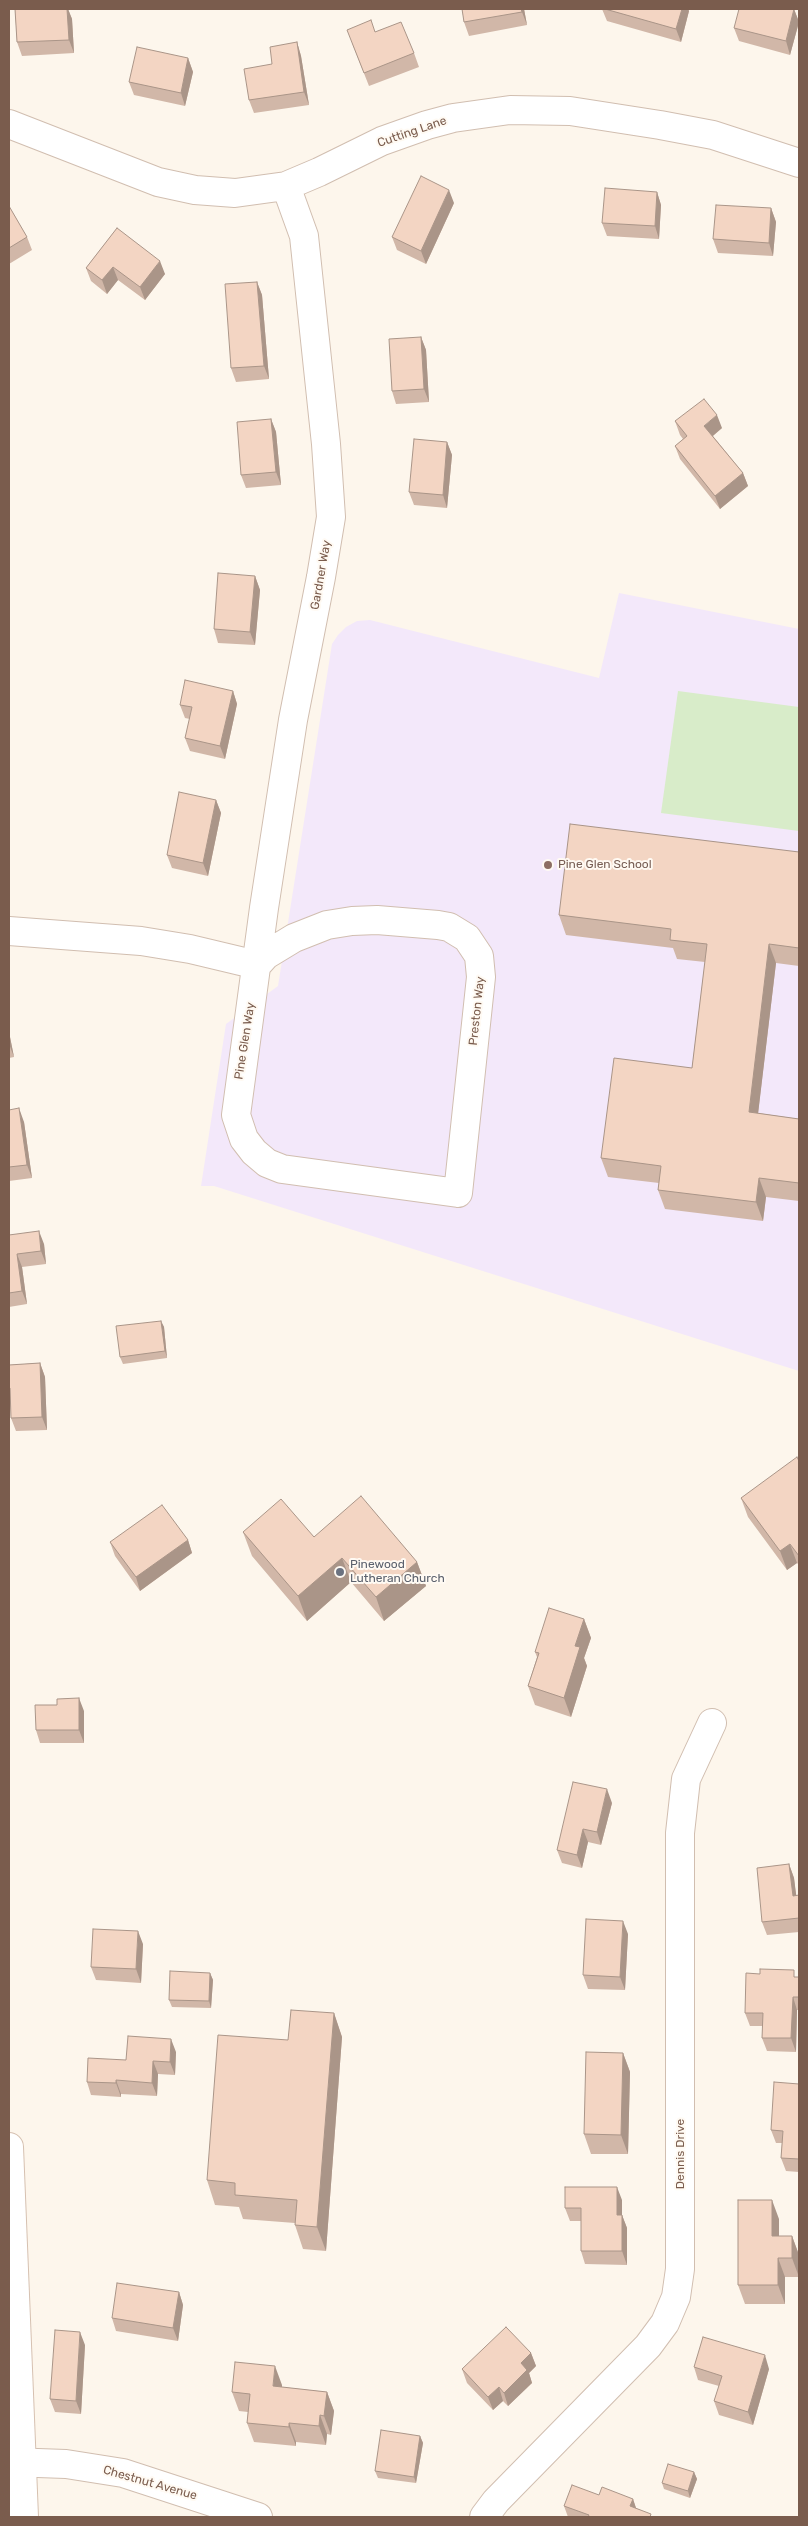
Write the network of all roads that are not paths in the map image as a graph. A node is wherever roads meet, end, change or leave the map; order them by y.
1 (9, 124) edge
2 (799, 163) edge
3 (286, 186) junction
4 (9, 932) edge
5 (257, 965) junction
6 (458, 1193) joint
7 (712, 1723) dead end
8 (9, 2147) edge
9 (15, 2462) edge
10 (24, 2517) edge
11 (258, 2517) edge
12 (484, 2517) edge

1 - 3 street, Cutting Lane
2 - 3 street, Cutting Lane
3 - 5 street, Gardner Way
4 - 5 street
5 - 6 street, Pine Glen Way
5 - 6 street, Preston Way
7 - 12 street, Dennis Drive
8 - 9 street
9 - 10 street
9 - 11 street, Chestnut Avenue

